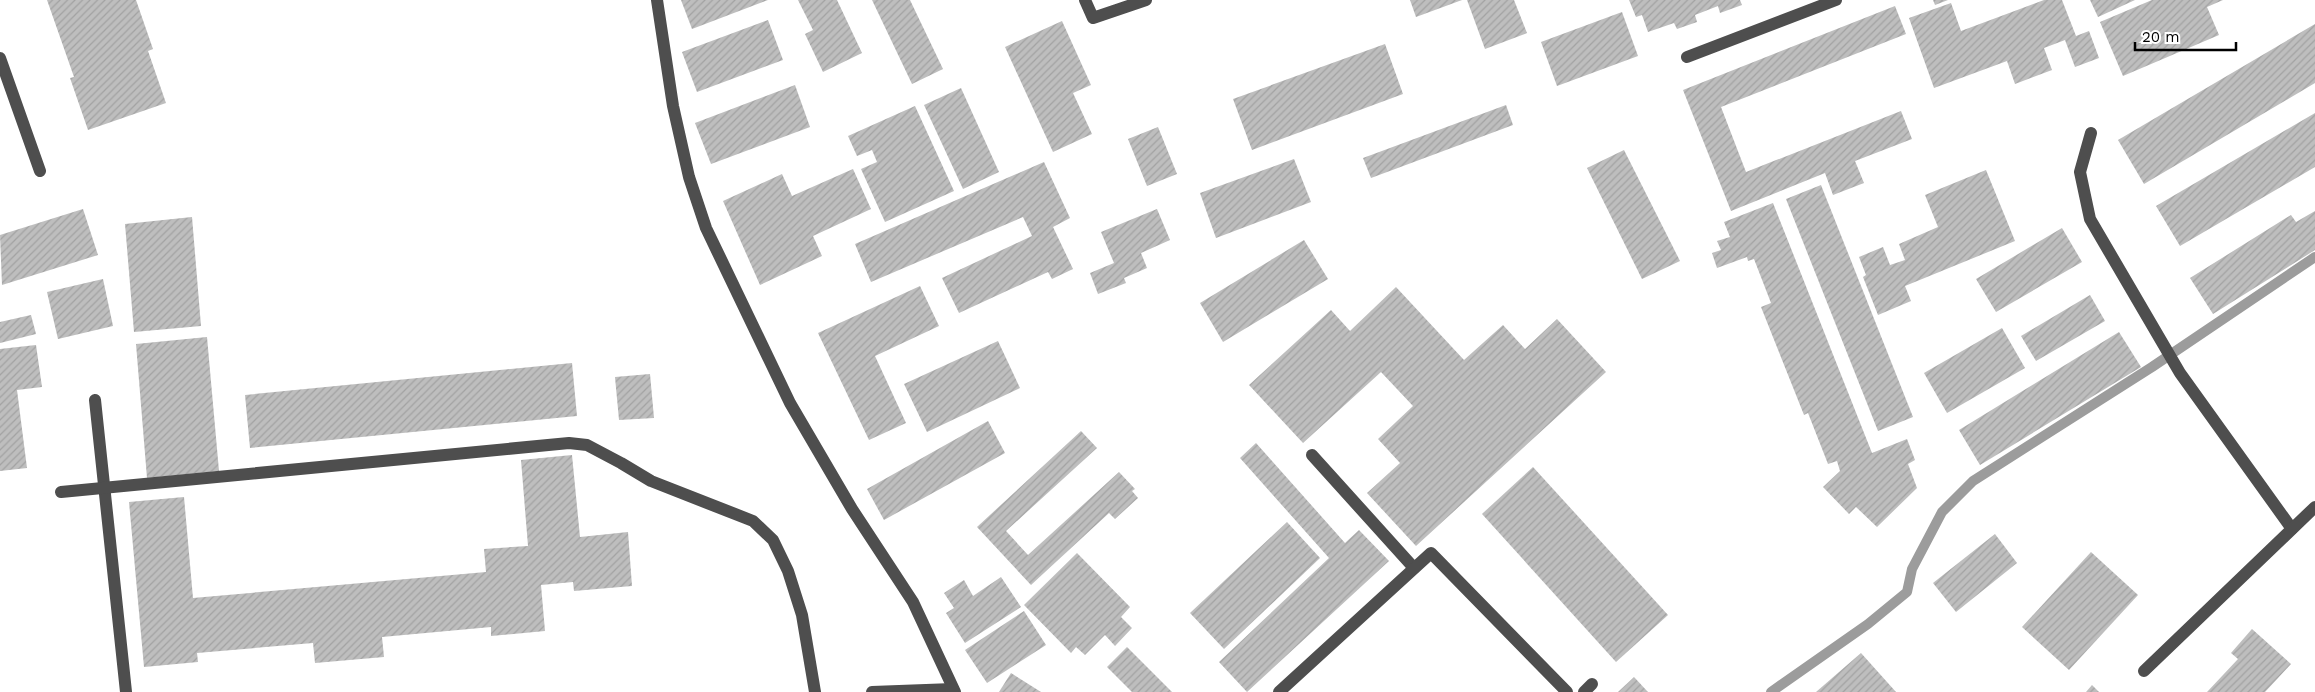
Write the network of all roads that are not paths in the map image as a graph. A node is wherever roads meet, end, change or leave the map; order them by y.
1 (656, 0) edge
2 (1085, 0) edge
3 (1146, 0) edge
4 (1836, 0) edge
5 (0, 58) edge
6 (1687, 58) dead end
7 (2092, 133) dead end
8 (40, 171) dead end
9 (95, 400) dead end
10 (1312, 455) dead end
11 (105, 488) junction
12 (62, 492) dead end
13 (2315, 507) edge
14 (2292, 529) junction
15 (1414, 568) junction
16 (2144, 671) dead end
17 (954, 690) edge
18 (126, 692) edge
19 (815, 692) edge
20 (872, 692) edge
21 (1279, 692) edge
22 (1567, 692) edge

1 - 17 street
2 - 3 street
4 - 6 street
5 - 8 street
7 - 14 street
9 - 11 street
10 - 15 street
11 - 12 street
11 - 18 street
11 - 19 street
13 - 14 street
14 - 16 street
15 - 21 street
15 - 22 street
17 - 20 street

